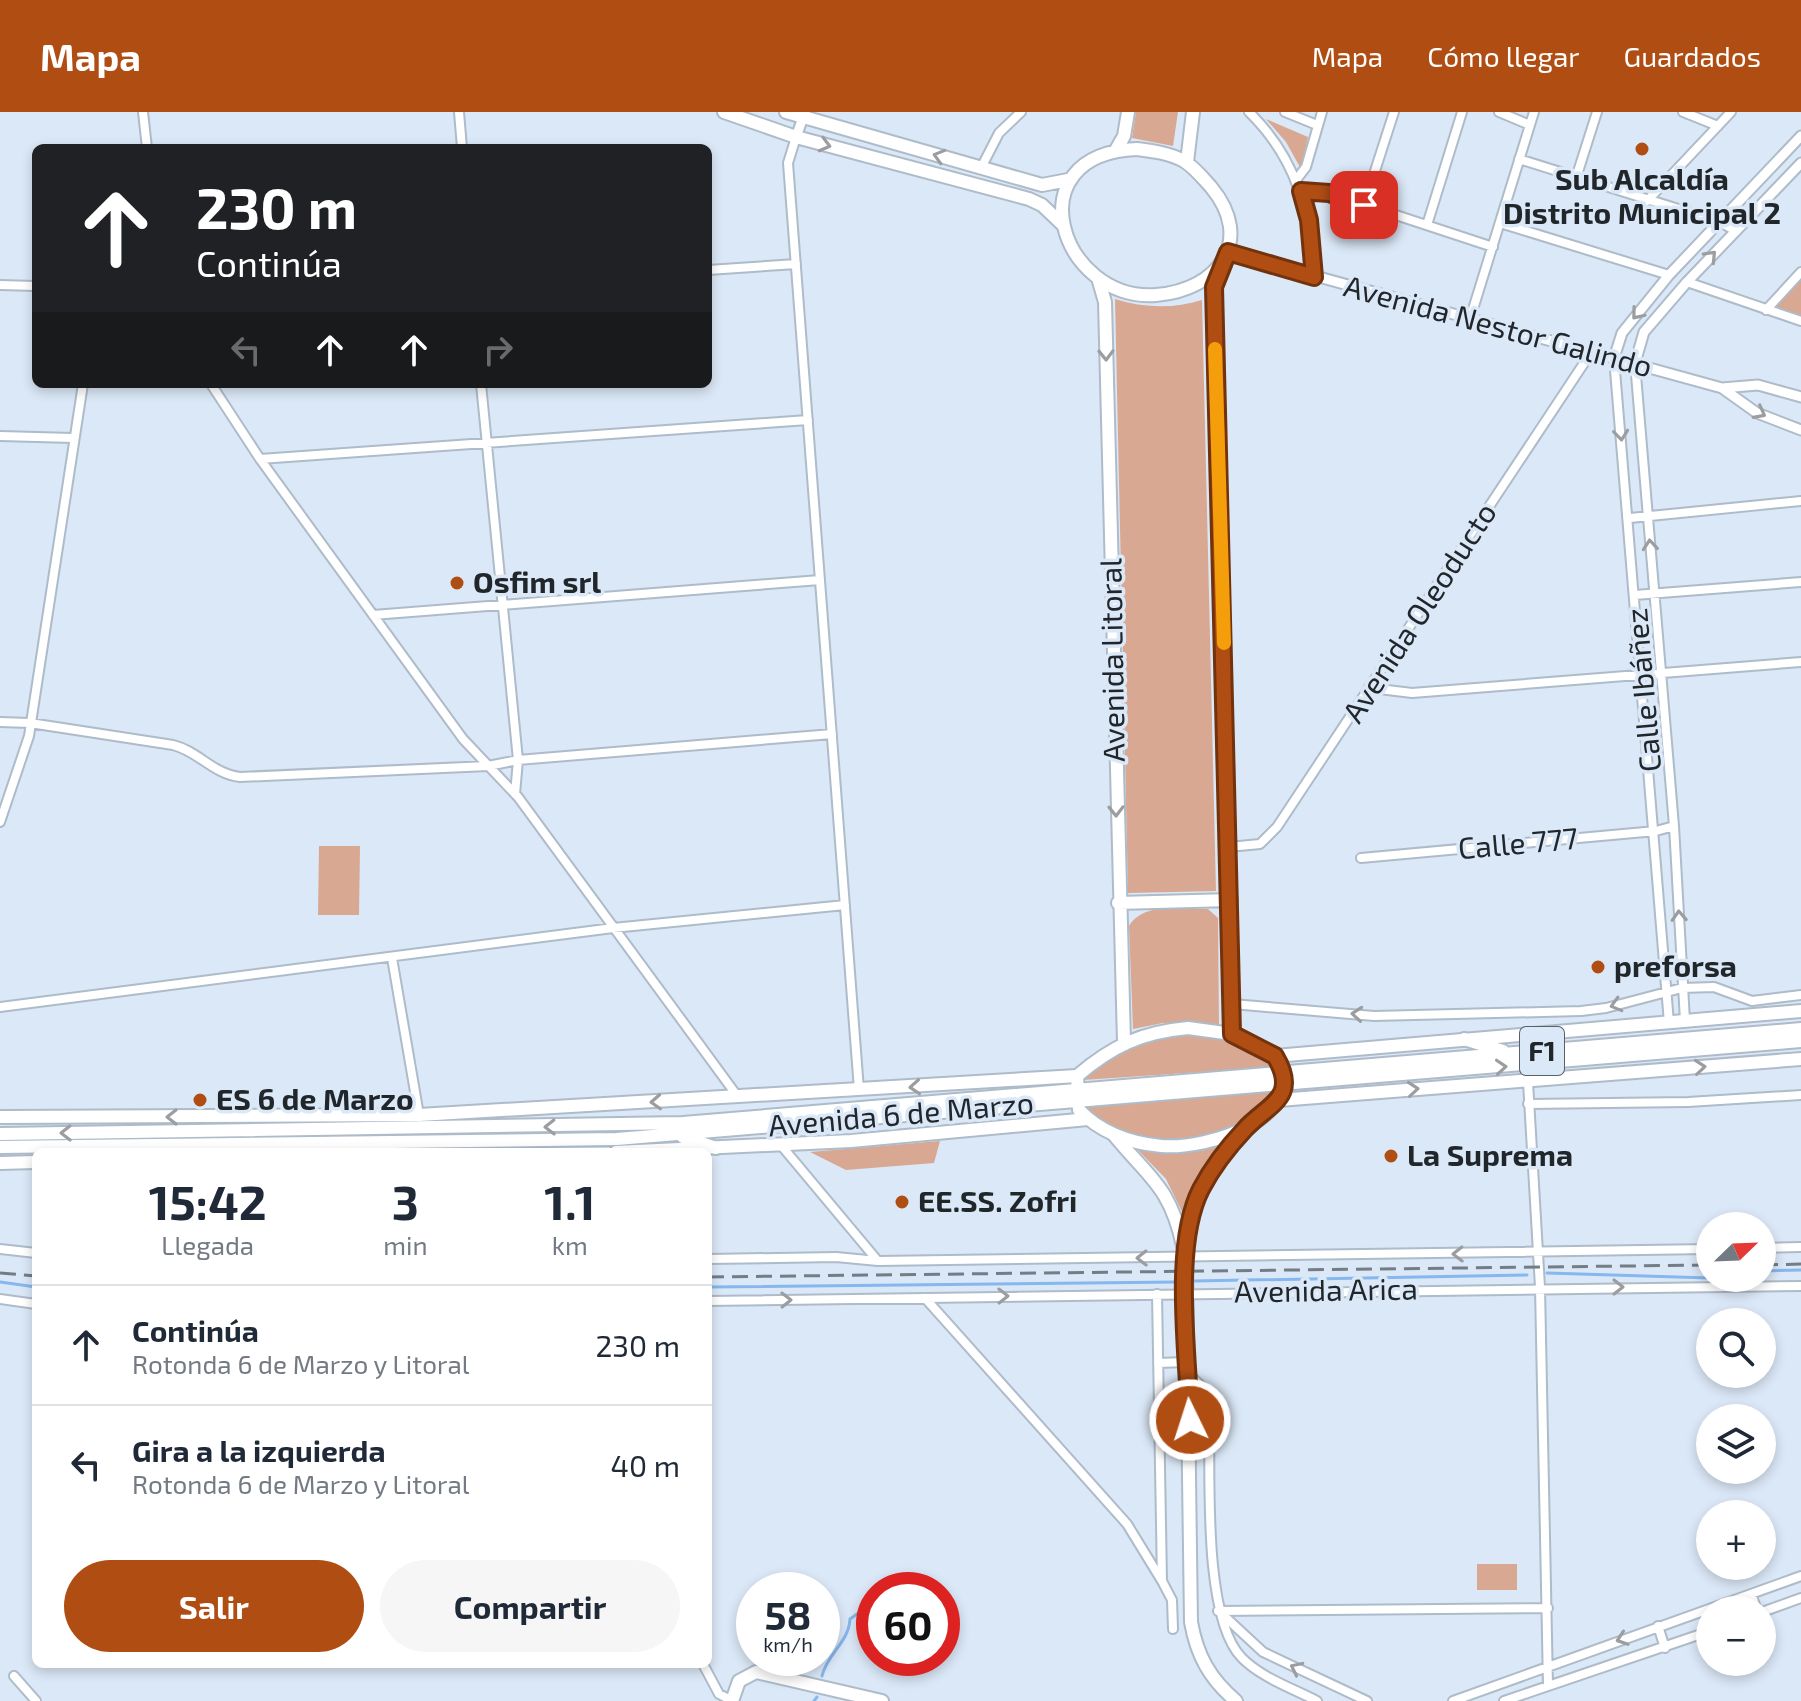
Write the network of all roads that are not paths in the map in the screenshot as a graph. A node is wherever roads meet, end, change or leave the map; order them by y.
1 (143, 112) edge
2 (459, 112) edge
3 (724, 112) edge
4 (786, 112) edge
5 (1021, 112) edge
6 (1128, 112) edge
7 (1193, 112) edge
8 (1249, 112) edge
9 (1285, 112) edge
10 (1322, 112) edge
11 (1394, 112) edge
12 (1462, 112) edge
13 (1499, 112) edge
14 (1534, 112) edge
15 (1597, 112) edge
16 (1683, 112) edge
17 (1731, 112) edge
18 (804, 115) edge
19 (1317, 125) junction
20 (1530, 125) junction
21 (1718, 126) junction
22 (1801, 136) edge
23 (796, 137) junction
24 (147, 144) edge
25 (462, 144) edge
26 (1116, 150) junction
27 (1519, 159) junction
28 (1187, 162) junction
29 (1801, 163) edge
30 (981, 168) junction
31 (1576, 178) junction
32 (1068, 180) junction
33 (1296, 180) junction
34 (1301, 191) junction
35 (1647, 201) junction
36 (1364, 205) junction
37 (1720, 222) junction
38 (1500, 223) junction
39 (1063, 225) junction
40 (1427, 225) junction
41 (1736, 231) junction
42 (1493, 247) junction
43 (1228, 252) junction
44 (796, 264) junction
45 (1220, 267) junction
46 (712, 270) edge
47 (1801, 272) edge
48 (1669, 275) junction
49 (1314, 277) junction
50 (1098, 278) junction
51 (1687, 282) junction
52 (0, 285) edge
53 (32, 286) edge
54 (1766, 310) junction
55 (1470, 319) junction
56 (1801, 321) edge
57 (1592, 351) junction
58 (1614, 358) junction
59 (1635, 363) junction
60 (82, 388) edge
61 (214, 388) edge
62 (481, 388) edge
63 (1722, 388) junction
64 (1801, 397) edge
65 (808, 420) junction
66 (1801, 430) edge
67 (0, 436) edge
68 (73, 438) junction
69 (487, 444) junction
70 (260, 459) junction
71 (1801, 501) edge
72 (1648, 516) junction
73 (1630, 518) junction
74 (820, 580) junction
75 (1801, 582) edge
76 (1654, 594) junction
77 (1635, 595) junction
78 (500, 603) junction
79 (373, 615) junction
80 (1801, 662) edge
81 (1661, 672) junction
82 (1642, 674) junction
83 (1371, 688) junction
84 (0, 722) edge
85 (30, 723) junction
86 (832, 734) junction
87 (518, 760) junction
88 (488, 766) junction
89 (515, 794) junction
90 (0, 822) edge
91 (1674, 826) junction
92 (1656, 831) junction
93 (1229, 847) junction
94 (1361, 858) dead end
95 (1231, 900) junction
96 (1118, 903) junction
97 (845, 905) junction
98 (613, 928) junction
99 (392, 958) junction
100 (1682, 988) junction
101 (1665, 989) junction
102 (1801, 995) edge
103 (1232, 1004) junction
104 (0, 1007) edge
105 (1801, 1011) edge
106 (1685, 1021) junction
107 (1669, 1023) junction
108 (1801, 1029) edge
109 (1232, 1034) junction
110 (1464, 1039) junction
111 (1801, 1041) edge
112 (1124, 1042) junction
113 (1509, 1053) junction
114 (1275, 1056) junction
115 (1801, 1059) edge
116 (1283, 1077) junction
117 (1528, 1082) junction
118 (1076, 1088) junction
119 (859, 1090) junction
120 (1801, 1095) edge
121 (738, 1097) junction
122 (1279, 1100) junction
123 (1528, 1104) junction
124 (419, 1115) junction
125 (0, 1117) edge
126 (1088, 1119) junction
127 (1246, 1127) junction
128 (0, 1134) edge
129 (676, 1135) junction
130 (1114, 1135) junction
131 (780, 1144) junction
132 (0, 1147) edge
133 (712, 1148) edge
134 (716, 1148) junction
135 (32, 1162) edge
136 (0, 1163) edge
137 (1801, 1247) edge
138 (1776, 1248) edge
139 (0, 1249) edge
140 (1696, 1249) edge
141 (32, 1253) edge
142 (1536, 1253) junction
143 (1186, 1257) junction
144 (712, 1259) edge
145 (878, 1261) junction
146 (1801, 1286) edge
147 (1540, 1287) junction
148 (1157, 1294) junction
149 (1186, 1294) junction
150 (925, 1298) junction
151 (0, 1299) edge
152 (712, 1301) edge
153 (32, 1303) edge
154 (1158, 1363) junction
155 (1186, 1367) junction
156 (1801, 1576) edge
157 (1162, 1581) junction
158 (1751, 1594) joint
159 (1801, 1598) edge
160 (1776, 1606) edge
161 (1548, 1608) junction
162 (1218, 1611) junction
163 (1658, 1626) junction
164 (1173, 1629) dead end
165 (1696, 1636) edge
166 (1665, 1648) junction
167 (1549, 1665) junction
168 (705, 1668) edge
169 (14, 1676) dead end
170 (1548, 1686) junction
171 (732, 1700) edge
172 (36, 1701) edge
173 (882, 1701) edge
174 (1236, 1701) edge
175 (1317, 1701) edge
176 (1367, 1701) edge
177 (1453, 1701) edge
178 (1504, 1701) edge

1 - 24 street
2 - 25 street
3 - 23 main road
4 - 18 main road
5 - 30 street
6 - 26 main road
7 - 28 main road
8 - 33 street
9 - 19 street
10 - 19 street
11 - 36 street
12 - 40 street
13 - 20 street
14 - 20 street
15 - 31 street
16 - 21 street
17 - 21 street
18 - 23 street
30 -> 18 main road
19 - 33 street
20 - 27 street
21 - 35 street
22 - 37 street
23 -> 39 main road
23 - 44 street
26 - 28 main road
26 - 32 main road
27 - 31 street
27 - 38 street
28 - 43 main road
29 - 41 street
30 - 32 main road
31 - 35 street
32 - 39 main road
33 - 34 street
34 - 36 street
34 - 49 street
35 - 37 street
36 - 40 street
37 - 41 street
37 - 48 street
38 - 42 street
38 - 48 street
39 - 50 main road
40 - 42 street
51 -> 41 street
42 - 55 street
43 - 45 main road
43 - 49 street, Avenida Nestor Galindo
44 - 46 street
44 - 65 street
45 - 50 main road
45 - 93 main road
47 - 54 street
48 -> 58 street
49 - 55 street, Avenida Nestor Galindo
50 -> 96 main road, Avenida Litoral
51 - 54 street
51 - 59 street
52 - 53 street
54 - 56 street
55 - 57 street, Avenida Nestor Galindo
57 - 58 street, Avenida Nestor Galindo
57 - 83 street, Avenida Oleoducto
58 - 59 street, Avenida Nestor Galindo
58 -> 73 street, Calle Ibáñez
59 - 63 street, Avenida Nestor Galindo
59 - 72 street, Calle Ibáñez
60 - 68 street
61 - 70 street
62 - 69 street
63 - 64 street, Avenida Nestor Galindo
63 -> 66 street, Avenida Nestor Galindo
65 - 69 street
65 - 74 street
67 - 68 street
68 - 85 street
69 - 70 street
69 - 78 street
70 - 79 street
71 - 72 street
72 - 73 street
76 -> 72 street, Calle Ibáñez
73 - 77 street, Calle Ibáñez
74 - 78 street
74 - 86 street
75 - 76 street
76 - 77 street
76 - 81 street, Calle Ibáñez
77 - 82 street, Calle Ibáñez
78 - 79 street
78 - 87 street
79 - 88 street
80 - 81 street
81 - 82 street
81 - 91 street, Calle Ibáñez
82 - 83 street
82 - 92 street, Calle Ibáñez
83 - 93 street, Avenida Oleoducto
84 - 85 street
85 - 88 street
85 - 90 street
86 - 87 street
86 - 97 street
87 - 88 street
87 - 89 street
88 - 89 street
89 - 98 street
91 - 92 street, Calle 777
100 -> 91 street, Calle Ibáñez
92 - 94 street, Calle 777
92 - 101 street, Calle Ibáñez
93 - 95 main road
95 - 96 main road
95 - 103 main road
96 - 112 main road, Avenida Litoral
97 - 98 street
97 - 119 street
98 - 99 street
98 - 121 street
99 - 104 street
99 - 124 street
100 - 101 street
100 - 102 street
100 - 106 street, Calle Ibáñez
101 -> 103 street
101 - 107 street, Calle Ibáñez
103 - 109 main road
105 - 106 main road
106 - 107 main road
107 - 110 main road
108 - 113 main road, Avenida 6 de Marzo / F1
109 - 112 main road
109 - 114 main road
110 - 113 main road
110 - 114 main road
116 -> 111 main road, Avenida 6 de Marzo / F1
112 - 118 main road
113 - 116 main road, Avenida 6 de Marzo / F1
114 - 116 main road
117 -> 115 main road
116 - 118 main road, Avenida 6 de Marzo / F1
116 - 122 main road
122 -> 117 main road
117 - 123 street
118 -> 119 main road, Avenida 6 de Marzo
118 - 126 main road
118 -> 128 main road, Avenida 6 de Marzo / F1
118 - 129 main road, Avenida 6 de Marzo / F1
119 - 121 main road, Avenida 6 de Marzo
120 - 123 street
121 -> 124 main road, Avenida 6 de Marzo
122 - 127 main road
123 - 142 street
124 -> 125 main road, Avenida 6 de Marzo
126 - 130 main road
126 - 131 main road, Avenida 6 de Marzo
127 - 130 main road
127 - 143 main road
129 - 132 main road, Avenida 6 de Marzo / F1
129 - 134 main road
130 - 143 main road
131 - 134 main road, Avenida 6 de Marzo
131 - 145 street
133 - 134 main road, Avenida 6 de Marzo
135 - 136 main road
137 - 138 street
139 - 141 street
140 - 142 street, Avenida Arica
142 -> 143 street, Avenida Arica
142 - 147 street
143 -> 145 street, Avenida Arica
143 - 149 main road
144 - 145 street, Avenida Arica
147 -> 146 street, Avenida Arica
147 - 149 street, Avenida Arica
147 - 161 street
148 - 149 street, Avenida Arica
150 -> 148 street, Avenida Arica
148 - 154 street
149 - 155 main road
152 -> 150 street, Avenida Arica
150 - 157 street
151 - 153 street
154 - 155 street
154 - 157 street
155 - 162 street
155 - 174 main road
156 - 158 street
157 - 164 street
158 - 163 street
159 - 160 street
161 - 162 street
161 - 167 street
162 - 175 street
176 -> 162 street
163 - 166 street
163 -> 167 street
165 - 166 street
166 - 170 street
167 - 170 street
167 - 177 street
168 - 171 street
169 - 172 street
170 - 178 street
171 - 173 main road

